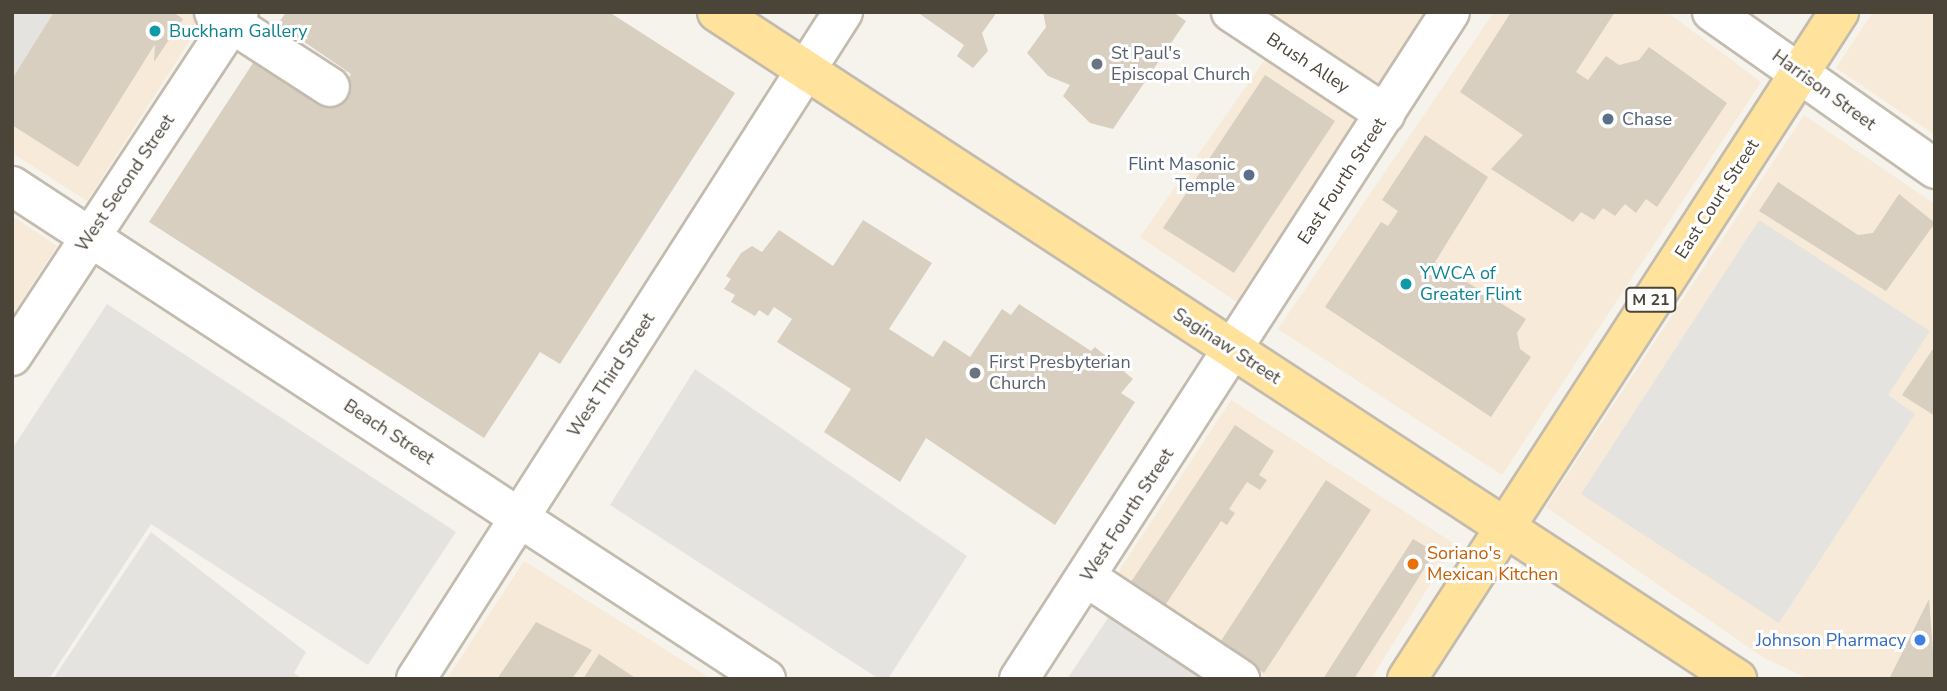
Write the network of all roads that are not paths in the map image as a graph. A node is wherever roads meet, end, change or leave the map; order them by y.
1 (717, 12) edge
2 (843, 12) edge
3 (1231, 12) edge
4 (1450, 12) edge
5 (1712, 12) edge
6 (1839, 12) edge
7 (228, 16) edge
8 (806, 70) junction
9 (1799, 74) junction
10 (330, 87) dead end
11 (1385, 114) junction
12 (1935, 169) edge
13 (12, 186) edge
14 (90, 236) junction
15 (1234, 350) junction
16 (12, 356) edge
17 (520, 517) junction
18 (1505, 526) junction
19 (1086, 577) junction
20 (416, 679) edge
21 (766, 679) edge
22 (1019, 679) edge
23 (1240, 679) edge
24 (1407, 679) edge
25 (1737, 679) edge

1 - 8 main road, Saginaw Street
2 - 8 street, West Third Street
3 - 11 street, Brush Alley
4 - 11 street, East Fourth Street
5 - 9 street, Harrison Street
6 - 9 main road, East Court Street / M 21
7 - 10 street
7 - 14 street, West Second Street
8 - 15 main road, Saginaw Street
8 - 17 street, West Third Street
9 - 12 street, Harrison Street
9 - 18 main road, East Court Street / M 21
11 - 15 street, East Fourth Street
13 - 14 street, Beach Street
14 - 16 street, West Second Street
14 - 17 street, Beach Street
15 - 18 main road, Saginaw Street
15 - 19 street, West Fourth Street
17 - 20 street, West Third Street
17 - 21 street, Beach Street
18 - 24 main road, M 21
18 - 25 main road, Saginaw Street
19 - 22 street, West Fourth Street
19 - 23 street

